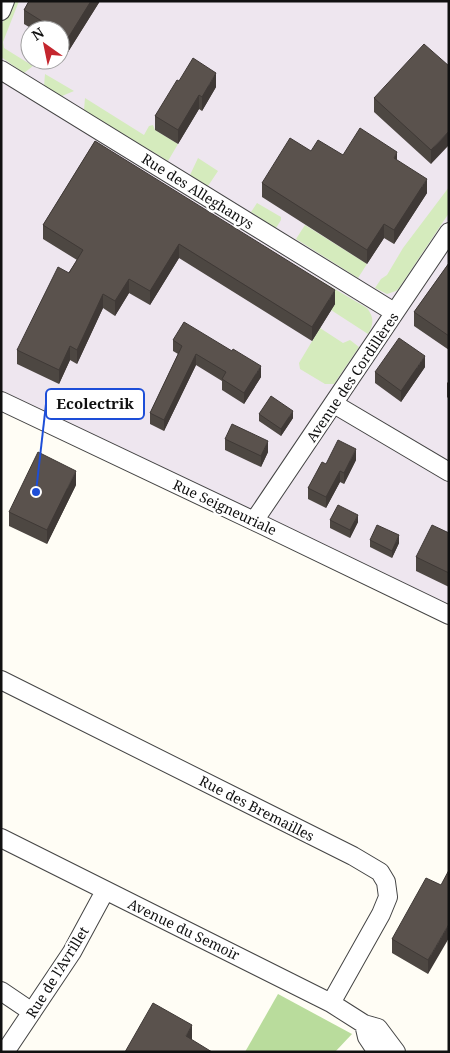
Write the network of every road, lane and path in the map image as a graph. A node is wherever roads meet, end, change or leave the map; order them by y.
1 (5, 1) edge
2 (1, 11) edge
3 (1, 70) edge
4 (449, 232) edge
5 (394, 312) junction
6 (1, 401) edge
7 (334, 404) junction
8 (449, 472) edge
9 (254, 521) junction
10 (449, 615) edge
11 (1, 680) edge
12 (1, 838) edge
13 (104, 891) junction
14 (1, 991) edge
15 (330, 1003) junction
16 (32, 1012) junction
17 (364, 1024) junction
18 (5, 1052) edge
19 (377, 1052) edge
20 (396, 1052) edge

1 - 2 street
3 - 5 street, Rue des Alleghanys
4 - 5 street, Avenue des Cordillères
5 - 7 street, Avenue des Cordillères
6 - 9 street, Rue Seigneuriale
7 - 8 street
7 - 9 street, Avenue des Cordillères
9 - 10 street, Rue Seigneuriale
11 - 15 street, Rue des Bremailles
12 - 13 street, Avenue du Semoir
13 - 15 street, Avenue du Semoir
13 - 16 street, Rue de l'Avrillet
14 - 16 street
15 - 17 street, Avenue du Semoir
16 - 18 street, Rue de l'Avrillet
17 - 19 street
17 - 20 street, Avenue du Semoir

